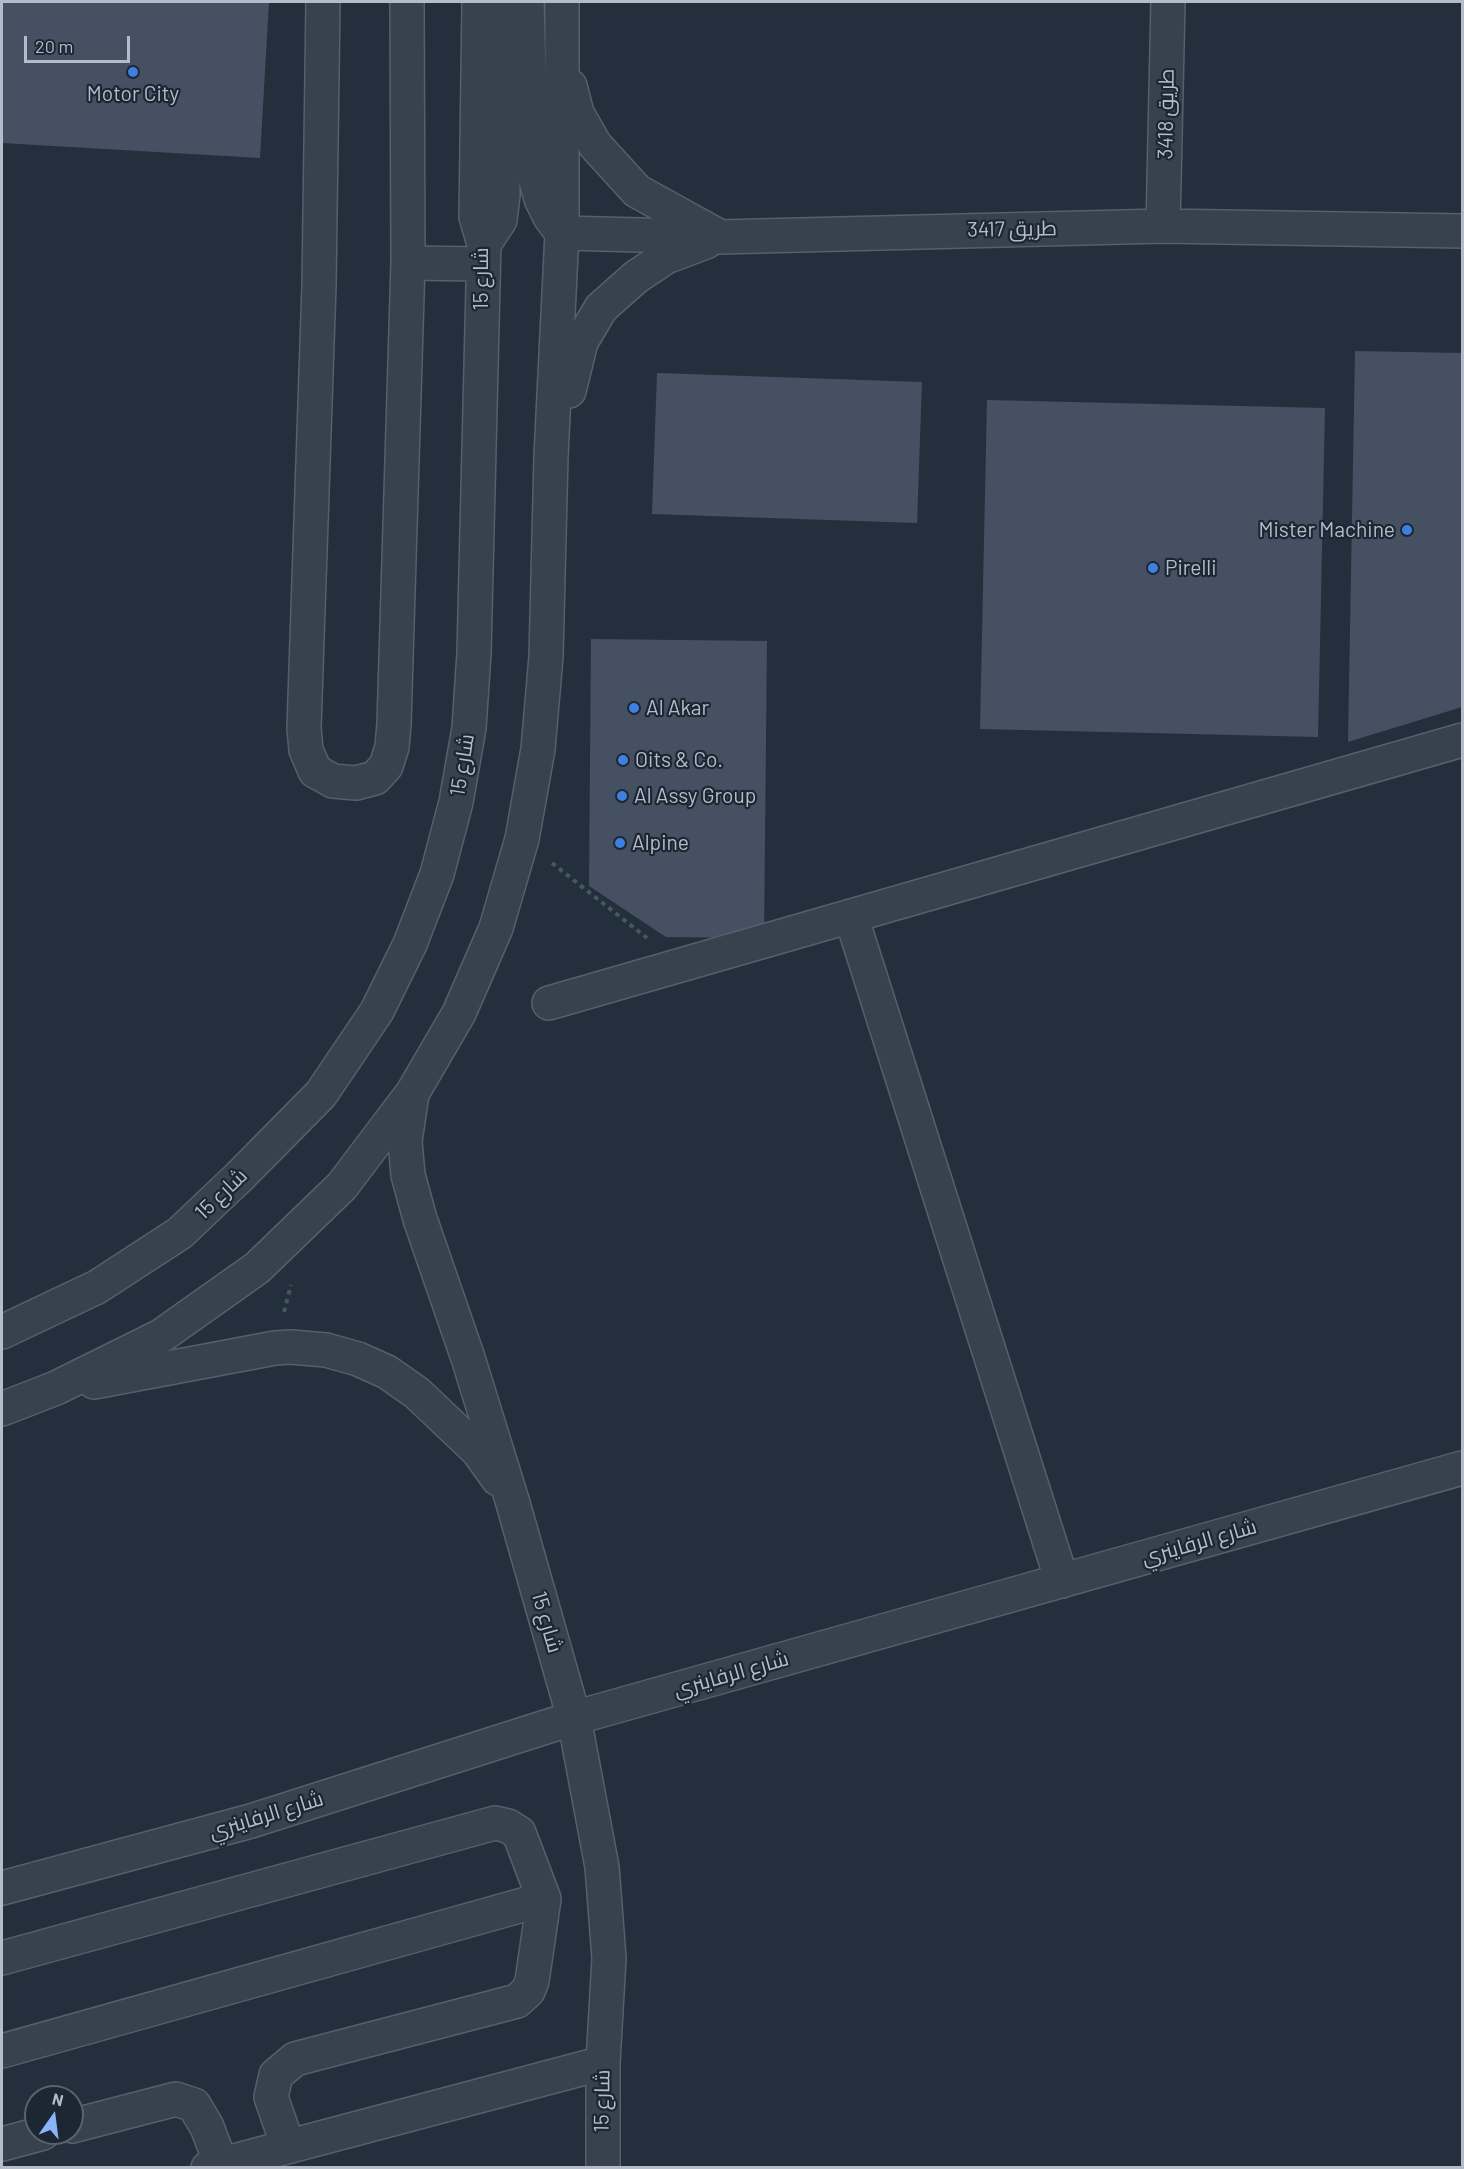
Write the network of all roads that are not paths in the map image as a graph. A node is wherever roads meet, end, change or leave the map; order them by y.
1 (323, 2) edge
2 (407, 2) edge
3 (479, 2) edge
4 (503, 2) edge
5 (527, 2) edge
6 (562, 2) edge
7 (1168, 2) edge
8 (561, 55) junction
9 (1163, 226) junction
10 (1462, 231) edge
11 (562, 233) junction
12 (719, 237) junction
13 (483, 254) junction
14 (408, 263) junction
15 (551, 456) junction
16 (1462, 740) edge
17 (851, 916) junction
18 (549, 1003) dead end
19 (412, 1092) junction
20 (2, 1332) edge
21 (56, 1388) junction
22 (2, 1409) edge
23 (1462, 1468) edge
24 (512, 1500) junction
25 (1062, 1581) junction
26 (574, 1718) junction
27 (2, 1888) edge
28 (544, 1899) junction
29 (2, 1958) edge
30 (2, 2051) edge
31 (603, 2062) junction
32 (84, 2123) edge
33 (24, 2138) edge
34 (2, 2144) edge
35 (288, 2146) junction
36 (215, 2166) edge
37 (603, 2168) edge

1 - 14 street
2 - 14 street
3 - 13 street, شارع 15
4 - 13 street
5 - 11 street
6 - 8 street, شارع 15
7 - 9 street, طريق 3418
8 - 11 street, شارع 15
8 - 12 street
9 - 10 street, طريق 3417
9 - 12 street, طريق 3417
11 - 12 street, طريق 3417
11 - 15 street, شارع 15
12 - 15 street
13 - 14 street
13 - 20 street, شارع 15
15 - 19 street, شارع 15
16 - 17 street
17 - 18 street
17 - 25 street
19 - 21 street, شارع 15
19 - 24 street, شارع 15
21 - 22 street, شارع 15
21 - 24 street
23 - 25 street, شارع الرفاينري
24 - 26 street, شارع 15
25 - 26 street, شارع الرفاينري
26 - 27 street, شارع الرفاينري
26 - 31 street, شارع 15
28 - 29 street
28 - 30 street
28 - 35 street
31 - 35 street
31 - 37 street, شارع 15
32 - 36 street
33 - 34 street
35 - 36 street

